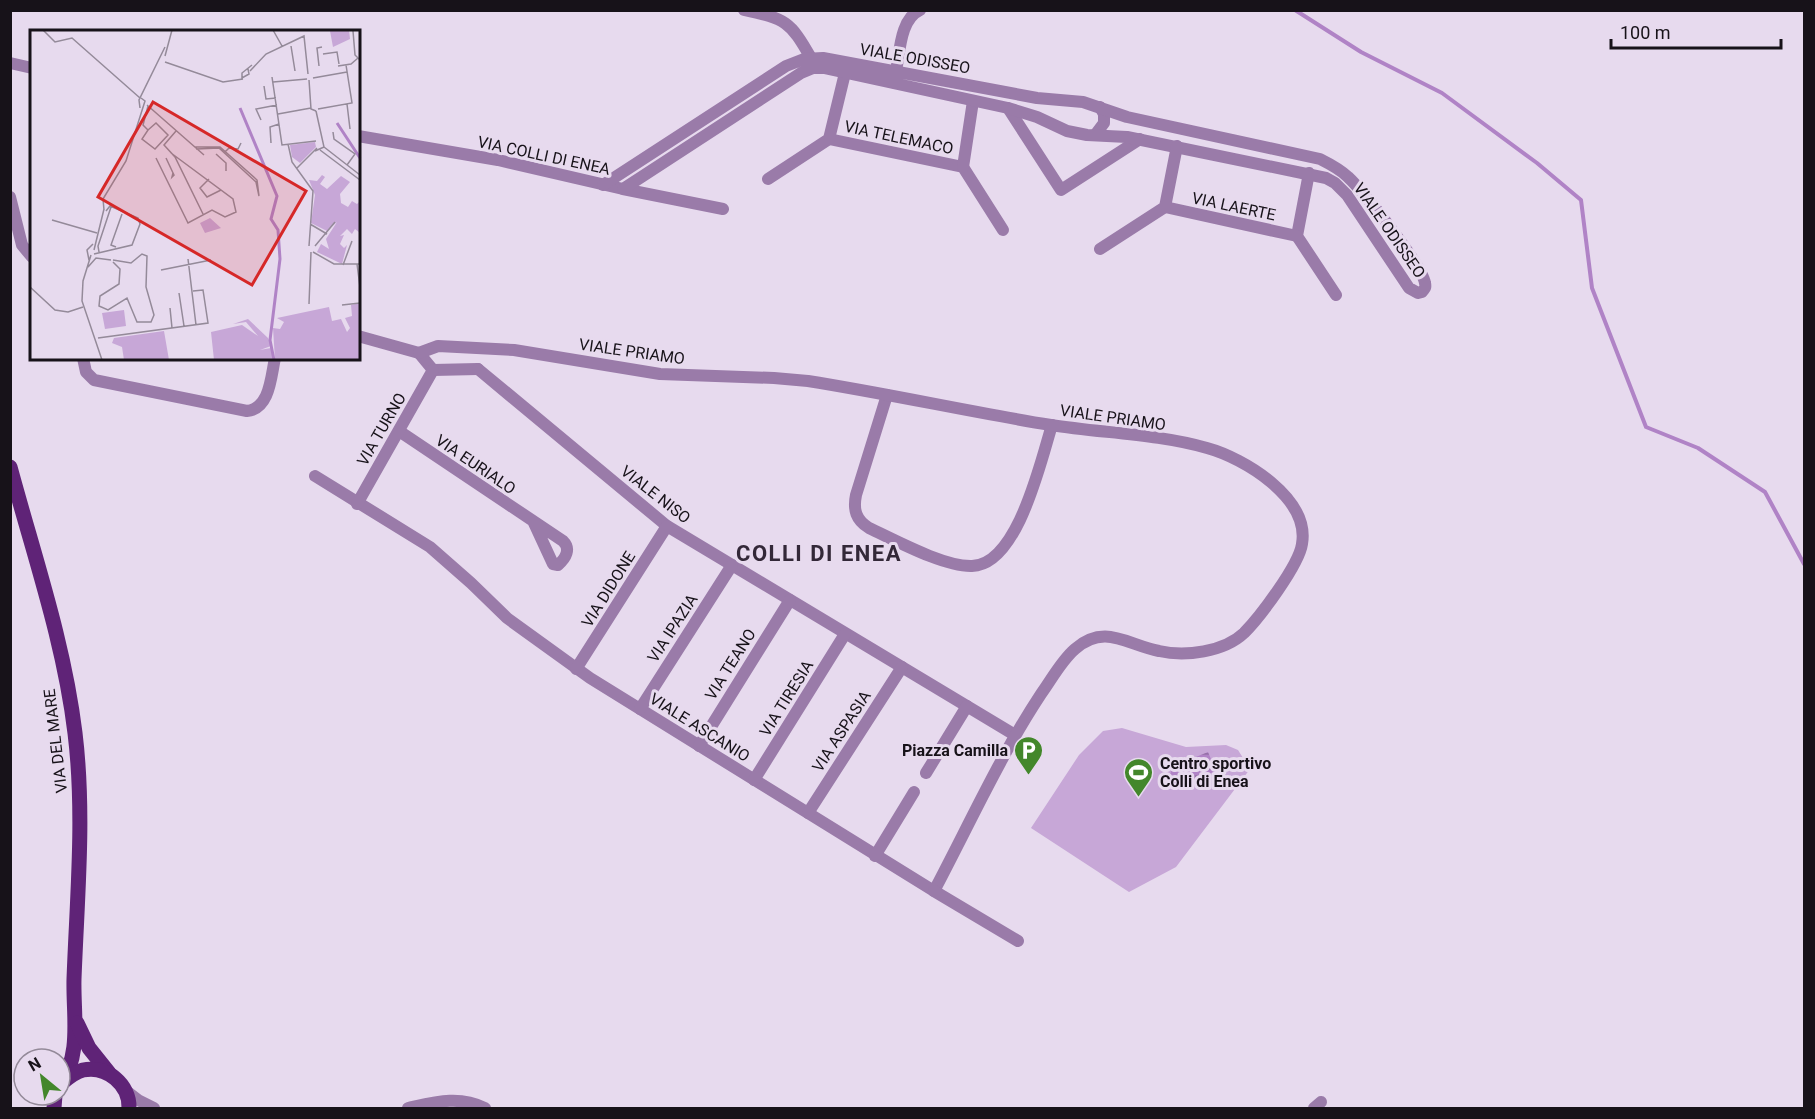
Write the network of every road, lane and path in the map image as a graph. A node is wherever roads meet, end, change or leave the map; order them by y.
1 (744, 10) edge
2 (920, 10) edge
3 (811, 58) junction
4 (10, 63) edge
5 (30, 68) edge
6 (896, 71) junction
7 (844, 73) junction
8 (748, 90) junction
9 (973, 100) junction
10 (1058, 100) junction
11 (757, 102) junction
12 (1100, 107) junction
13 (1008, 108) junction
14 (1052, 124) junction
15 (1095, 135) junction
16 (360, 136) edge
17 (1213, 136) junction
18 (828, 139) junction
19 (1140, 139) junction
20 (1177, 146) junction
21 (1209, 153) junction
22 (963, 167) junction
23 (1309, 173) junction
24 (768, 179) dead end
25 (603, 185) junction
26 (623, 189) junction
27 (10, 198) edge
28 (1165, 207) junction
29 (723, 209) dead end
30 (1003, 230) dead end
31 (1297, 236) junction
32 (1100, 249) dead end
33 (30, 255) edge
34 (1336, 295) dead end
35 (360, 337) edge
36 (483, 348) junction
37 (419, 353) junction
38 (83, 360) edge
39 (275, 360) edge
40 (478, 369) junction
41 (433, 370) junction
42 (887, 395) junction
43 (1052, 425) junction
44 (399, 432) junction
45 (10, 467) edge
46 (315, 476) dead end
47 (357, 504) junction
48 (534, 523) dead end
49 (667, 526) junction
50 (732, 566) junction
51 (790, 600) junction
52 (845, 634) junction
53 (902, 667) junction
54 (576, 669) junction
55 (967, 706) junction
56 (640, 709) junction
57 (1015, 735) junction
58 (699, 746) junction
59 (926, 773) dead end
60 (754, 780) junction
61 (914, 792) dead end
62 (808, 813) junction
63 (875, 856) junction
64 (934, 891) junction
65 (1018, 941) dead end
66 (75, 1017) junction
67 (72, 1056) edge
68 (109, 1073) junction
69 (72, 1074) edge
70 (125, 1090) junction
71 (129, 1108) edge
72 (154, 1108) edge
73 (408, 1108) edge
74 (485, 1108) edge

1 - 3 street
2 - 6 street
3 - 6 street, VIALE ODISSEO
3 - 8 street, VIALE ODISSEO
4 - 5 street
6 - 10 street, VIALE ODISSEO
7 - 9 street, VIALE ODISSEO
7 - 11 street, VIALE ODISSEO
7 - 18 street, VIA TELEMACO
8 - 11 street
8 - 25 street, VIALE ODISSEO
9 - 13 street, VIALE ODISSEO
9 - 22 street, VIA TELEMACO
10 - 12 street, VIALE ODISSEO
10 - 14 street
11 - 26 street, VIALE ODISSEO
12 - 15 street
12 - 17 street, VIALE ODISSEO
13 - 14 street, VIALE ODISSEO
13 - 19 street
14 - 15 street, VIALE ODISSEO
15 - 19 street, VIALE ODISSEO
16 - 25 street, VIA COLLI DI ENEA
17 - 21 street
17 - 23 street, VIALE ODISSEO
18 - 22 street, VIA TELEMACO
18 - 24 street, VIA TELEMACO
19 - 20 street, VIALE ODISSEO
20 - 21 street, VIALE ODISSEO
20 - 28 street
21 - 23 street, VIALE ODISSEO
22 - 30 street, VIA TELEMACO
23 - 31 street, VIA LAERTE
25 - 26 street, VIA COLLI DI ENEA
26 - 29 street, VIA COLLI DI ENEA
27 - 33 street
28 - 31 street, VIA LAERTE
28 - 32 street
31 - 34 street
35 - 37 street
36 - 37 street, VIALE PRIAMO
36 - 40 street
36 - 42 street, VIALE PRIAMO
37 - 41 street
38 - 39 street
40 - 41 street
40 - 49 street, VIALE NISO
41 - 44 street, VIA TURNO
42 - 43 street, VIALE PRIAMO
42 - 43 street
43 - 57 street, VIALE PRIAMO
44 - 47 street, VIA TURNO
44 - 48 street, VIA EURIALO
45 - 66 main road, VIA DEL MARE
46 - 47 street, VIALE ASCANIO
47 - 54 street, VIALE ASCANIO
49 - 50 street, VIALE NISO
49 - 54 street, VIA DIDONE
50 - 51 street, VIALE NISO
50 - 56 street, VIA IPAZIA
51 - 52 street, VIALE NISO
51 - 58 street, VIA TEANO
52 - 53 street, VIALE NISO
52 - 60 street, VIA TIRESIA
53 - 55 street, VIALE NISO
53 - 62 street, VIA ASPASIA
54 - 56 street, VIALE ASCANIO
55 - 57 street, VIALE NISO
55 - 59 street
56 - 58 street, VIALE ASCANIO
57 - 64 street
58 - 60 street, VIALE ASCANIO
60 - 62 street, VIALE ASCANIO
61 - 63 street
62 - 63 street, VIALE ASCANIO
63 - 64 street, VIALE ASCANIO
64 - 65 street, VIALE ASCANIO
66 - 67 main road, VIA DEL MARE
66 - 68 main road, VIA DEL MARE
68 - 69 main road
68 - 70 main road, VIA DEL MARE
70 - 71 main road
70 - 72 street
73 - 74 street

